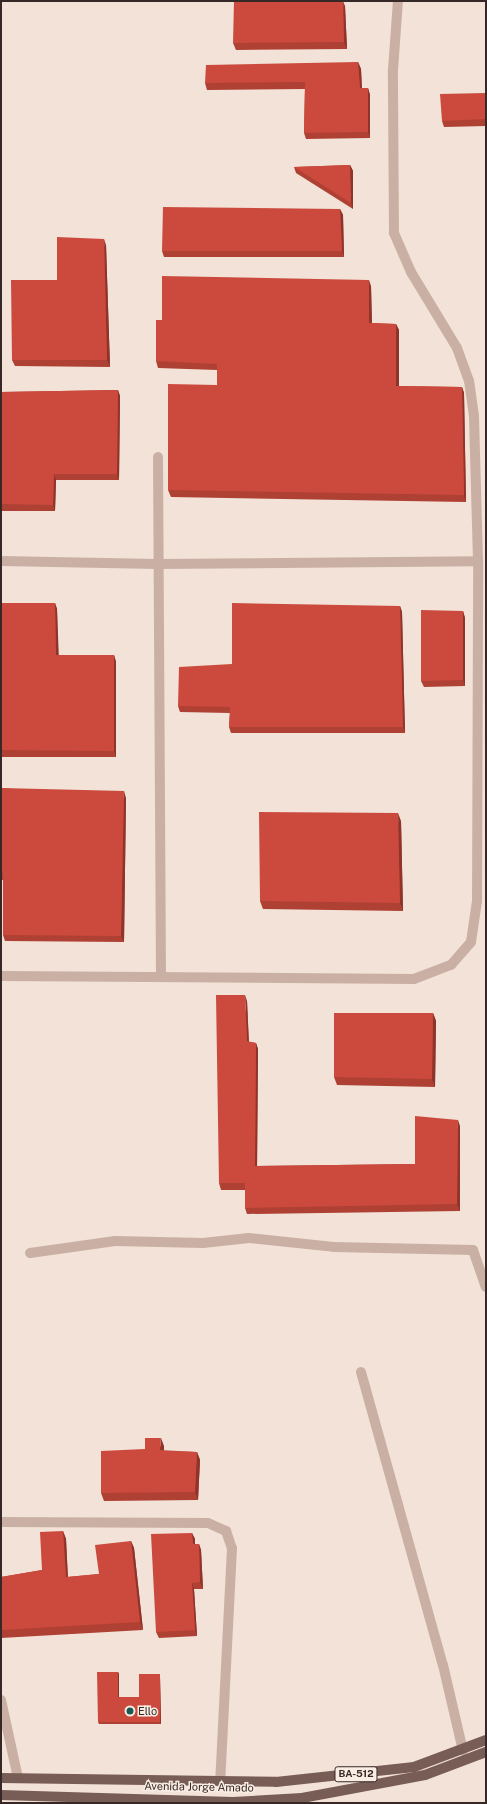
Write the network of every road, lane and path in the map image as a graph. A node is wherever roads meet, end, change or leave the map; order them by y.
1 (398, 1) edge
2 (158, 457) dead end
3 (1, 561) edge
4 (478, 561) junction
5 (157, 564) junction
6 (1, 976) edge
7 (161, 977) junction
8 (30, 1253) dead end
9 (486, 1287) edge
10 (362, 1372) dead end
11 (1, 1522) edge
12 (1, 1700) edge
13 (486, 1740) edge
14 (463, 1751) junction
15 (486, 1752) edge
16 (1, 1778) edge
17 (18, 1778) junction
18 (220, 1781) junction
19 (1, 1795) edge
20 (27, 1799) edge

1 - 4 street
2 - 5 street
3 - 5 street
4 - 5 street
4 - 7 street
5 - 7 street
6 - 7 street
8 - 9 street
10 - 14 street
11 - 18 street
12 - 17 street
13 - 14 main road, Avenida Jorge Amado / BA-512
14 - 18 main road, Avenida Jorge Amado / BA-512
15 - 20 main road, Avenida Jorge Amado / BA-512
16 - 17 main road, Avenida Jorge Amado / BA-512
17 - 18 main road, Avenida Jorge Amado / BA-512
19 - 20 main road, Avenida Jorge Amado / BA-512

